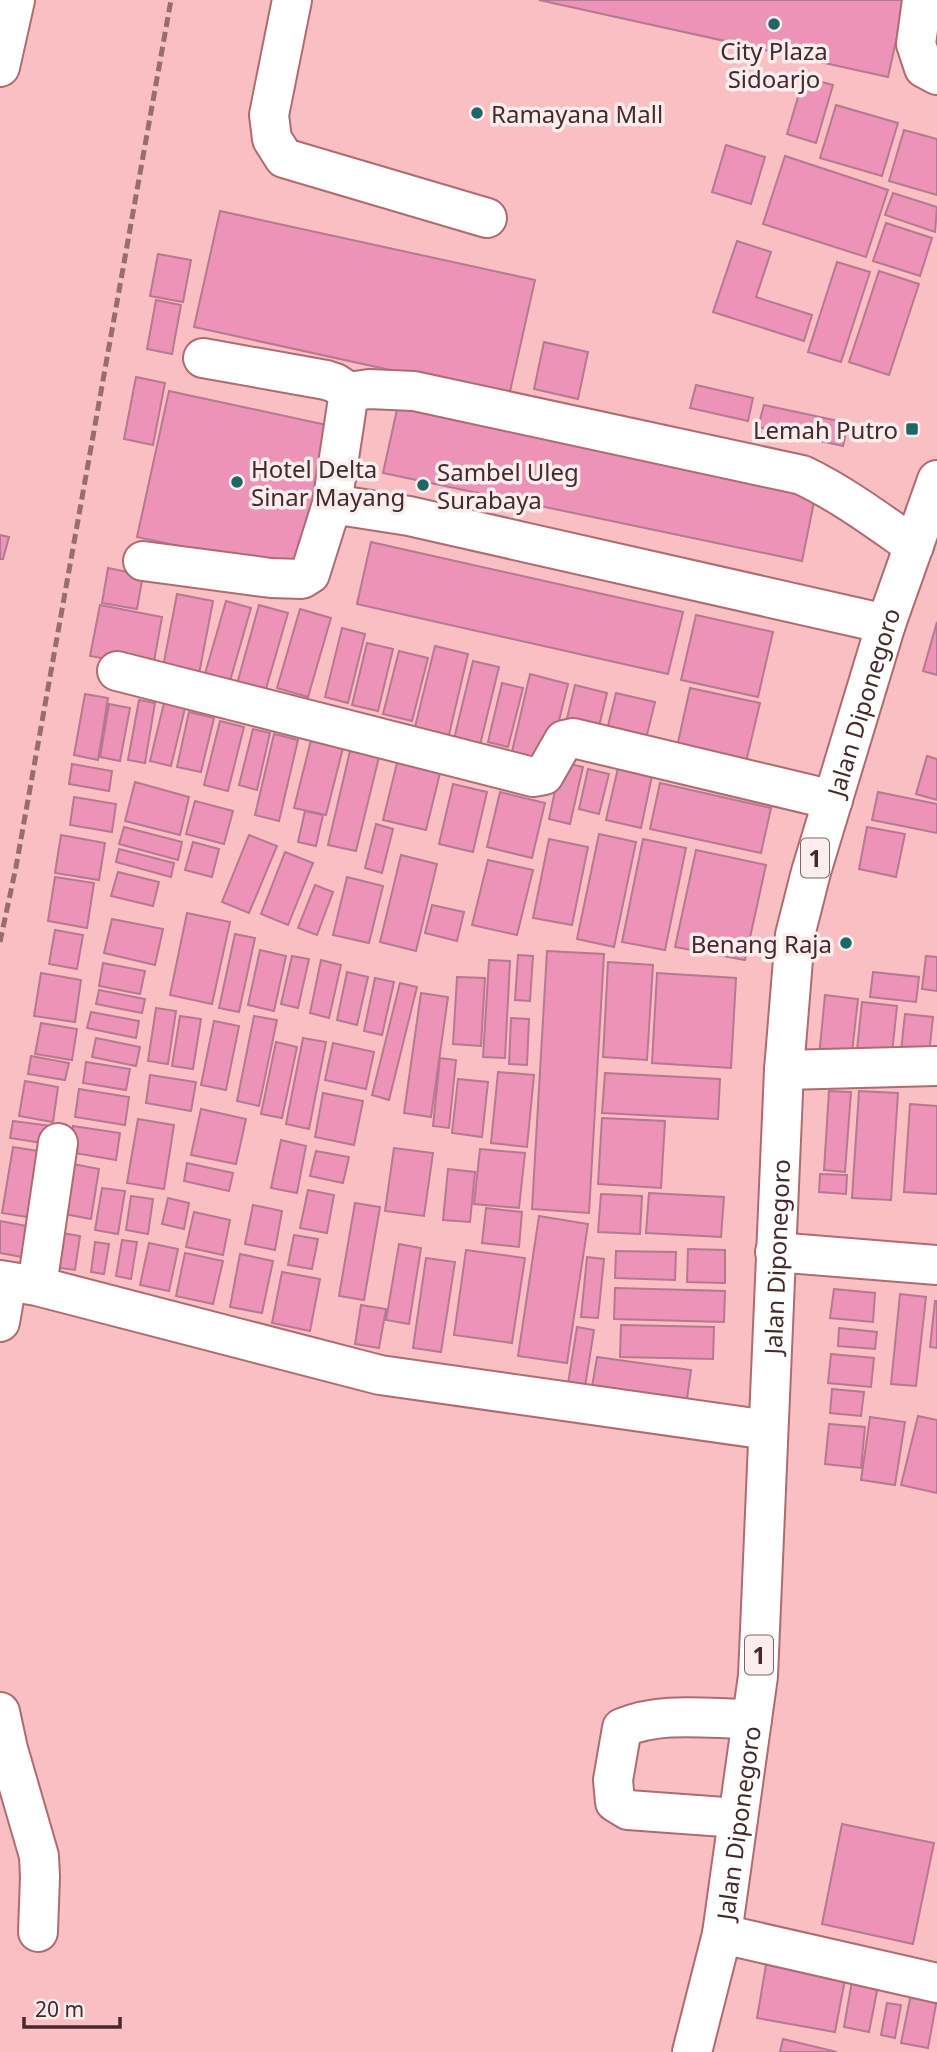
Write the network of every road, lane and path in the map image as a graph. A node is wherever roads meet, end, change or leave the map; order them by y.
1 (15, 0) edge
2 (292, 0) edge
3 (922, 0) edge
4 (0, 67) edge
5 (937, 75) edge
6 (487, 218) dead end
7 (203, 358) dead end
8 (349, 392) junction
9 (937, 480) edge
10 (332, 504) junction
11 (925, 530) edge
12 (144, 561) dead end
13 (886, 624) junction
14 (117, 671) dead end
15 (832, 800) junction
16 (937, 1066) edge
17 (784, 1070) junction
18 (58, 1143) dead end
19 (775, 1252) junction
20 (937, 1265) edge
21 (15, 1282) edge
22 (0, 1322) edge
23 (768, 1430) junction
24 (0, 1712) edge
25 (752, 1719) junction
26 (738, 1818) junction
27 (38, 1933) dead end
28 (722, 1934) junction
29 (937, 1983) edge
30 (692, 2052) edge

1 - 4 main road
2 - 6 main road
3 - 5 main road
7 - 8 main road
8 - 10 main road
8 - 11 main road
9 - 11 main road, Jalan Diponegoro / 1
10 - 12 main road
10 - 13 main road
11 - 13 main road, Jalan Diponegoro / 1
13 - 15 main road, Jalan Diponegoro / 1
14 - 15 main road
15 - 17 main road, Jalan Diponegoro / 1
16 - 17 main road
17 - 19 main road, Jalan Diponegoro / 1
18 - 21 main road
19 - 20 main road
19 - 23 main road, Jalan Diponegoro / 1
21 - 22 main road
21 - 23 main road
23 - 25 main road, Jalan Diponegoro / 1
24 - 27 main road
25 - 26 main road, Jalan Diponegoro / 1
25 - 26 main road
26 - 28 main road, Jalan Diponegoro / 1
28 - 29 main road
28 - 30 main road, Jalan Diponegoro / 1

